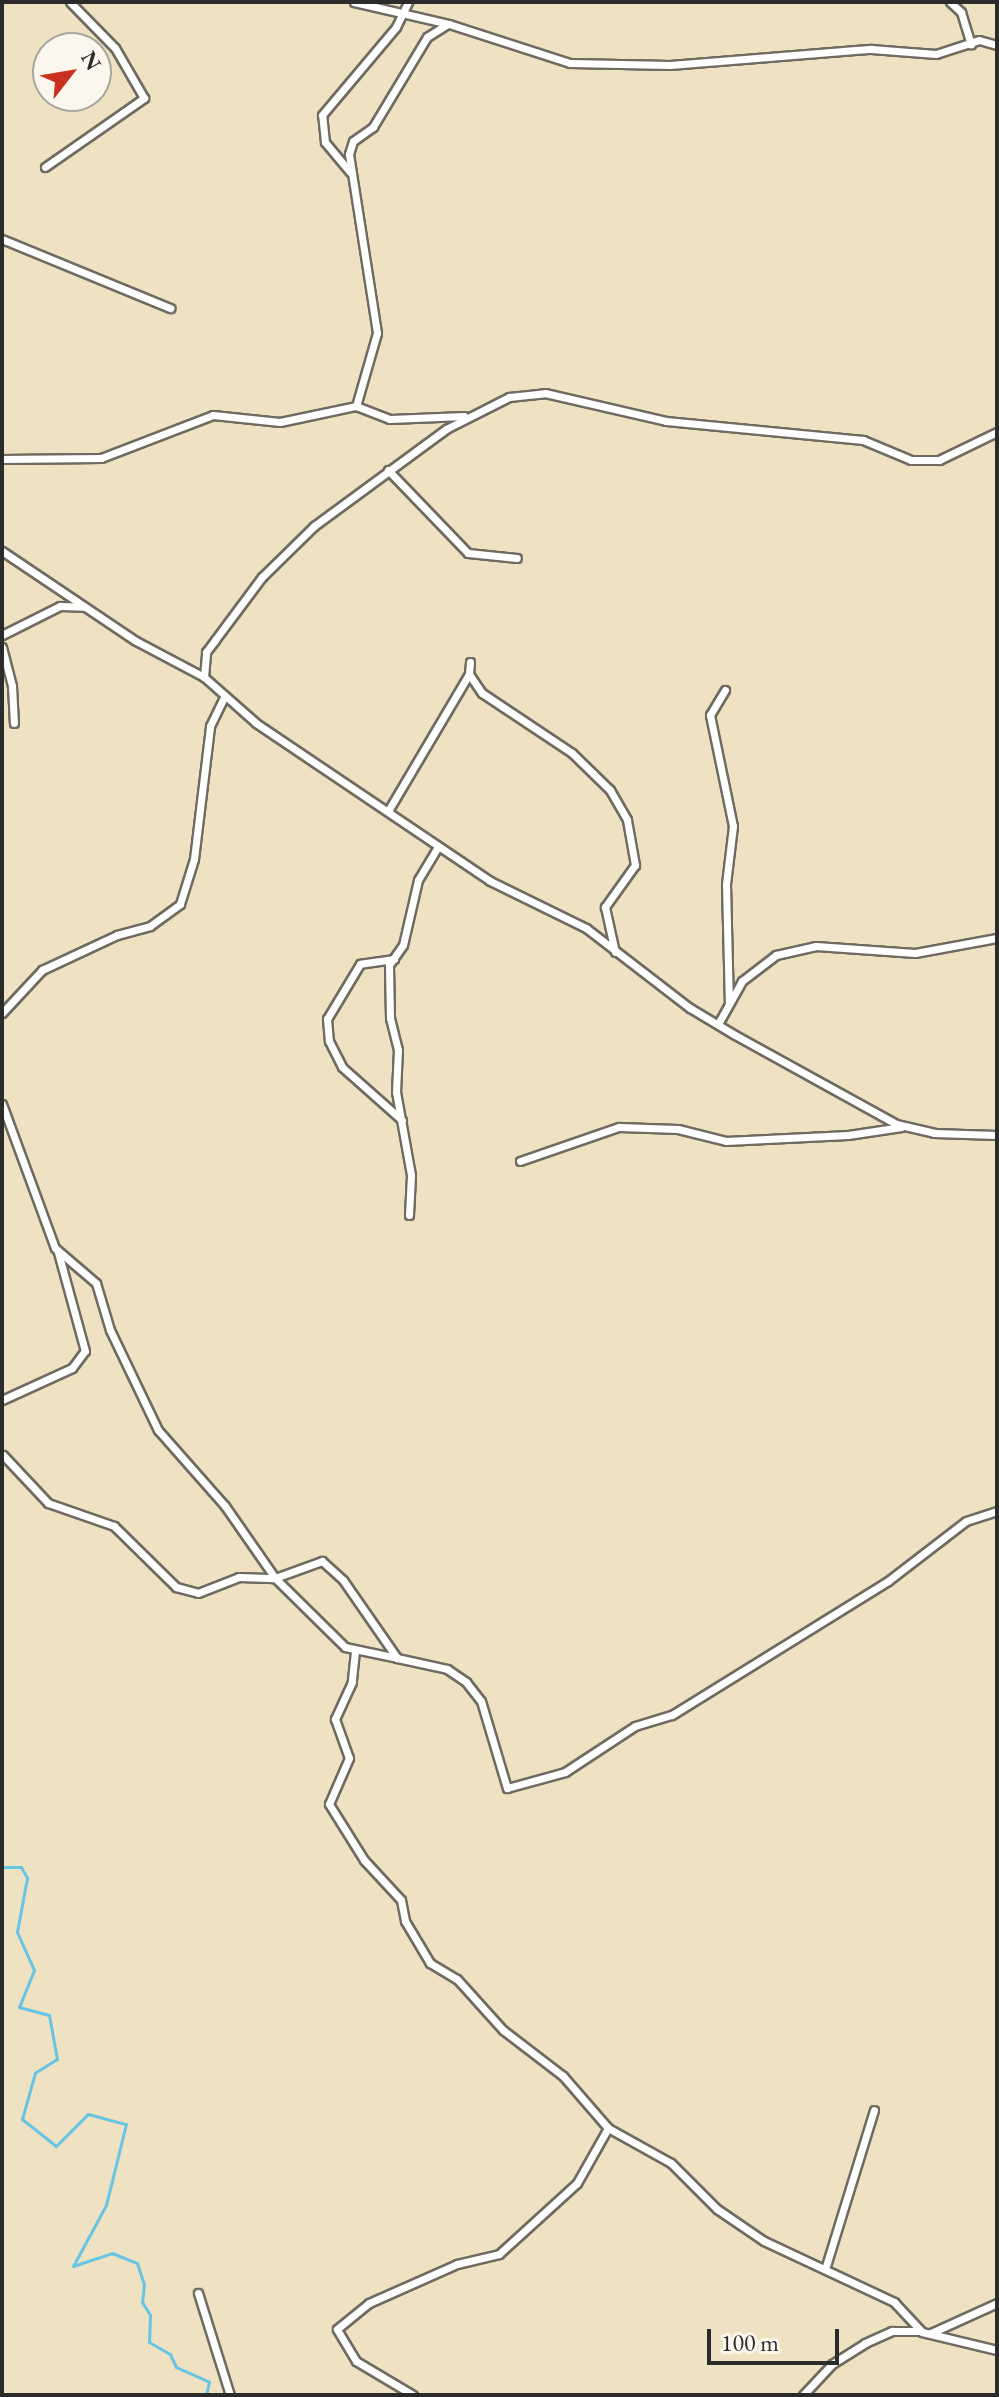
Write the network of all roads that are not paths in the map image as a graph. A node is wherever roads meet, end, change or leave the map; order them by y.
1 (70, 2) edge
2 (354, 2) edge
3 (408, 2) edge
4 (950, 2) edge
5 (399, 16) junction
6 (449, 24) junction
7 (971, 44) junction
8 (997, 45) edge
9 (45, 167) dead end
10 (351, 173) junction
11 (2, 239) edge
12 (170, 308) dead end
13 (356, 406) junction
14 (466, 416) junction
15 (997, 432) edge
16 (2, 459) edge
17 (388, 470) junction
18 (2, 551) edge
19 (517, 558) dead end
20 (86, 607) junction
21 (2, 635) edge
22 (2, 647) edge
23 (470, 662) dead end
24 (469, 674) junction
25 (204, 677) junction
26 (725, 690) dead end
27 (224, 697) junction
28 (14, 723) dead end
29 (388, 811) junction
30 (438, 847) junction
31 (997, 938) edge
32 (615, 952) junction
33 (394, 959) junction
34 (729, 1003) junction
35 (2, 1013) edge
36 (718, 1024) junction
37 (2, 1104) edge
38 (402, 1120) junction
39 (903, 1126) junction
40 (997, 1135) edge
41 (520, 1161) dead end
42 (409, 1215) dead end
43 (57, 1250) junction
44 (2, 1400) edge
45 (2, 1454) edge
46 (997, 1511) edge
47 (275, 1578) junction
48 (355, 1651) junction
49 (397, 1658) junction
50 (874, 2110) dead end
51 (608, 2128) junction
52 (826, 2266) junction
53 (198, 2293) dead end
54 (997, 2303) edge
55 (926, 2333) junction
56 (997, 2350) edge
57 (230, 2395) edge
58 (413, 2395) edge
59 (803, 2395) edge

1 - 9 street
2 - 5 street
3 - 5 street
4 - 7 street
5 - 6 street
5 - 10 street
6 - 7 street
6 - 10 street
7 - 8 street
10 - 13 street
11 - 12 street
13 - 14 street
13 - 16 street
14 - 15 street
14 - 17 street
17 - 19 street
17 - 25 street
18 - 20 street
20 - 21 street
20 - 25 street
22 - 28 street
23 - 24 street
24 - 29 street
24 - 32 street
25 - 27 street
26 - 34 street
27 - 29 street
27 - 35 street
29 - 30 street
30 - 32 street
30 - 33 street
31 - 34 street
32 - 36 street
33 - 38 street
33 - 38 street
34 - 36 street
36 - 39 street
37 - 43 street
38 - 42 street
39 - 40 street
39 - 41 street
43 - 44 street
43 - 47 street
45 - 47 street
46 - 49 street
47 - 48 street
47 - 49 street
48 - 49 street
48 - 51 street
50 - 52 street
51 - 52 street
51 - 58 street
52 - 55 street
53 - 57 street
54 - 55 street
55 - 56 street
55 - 59 street

